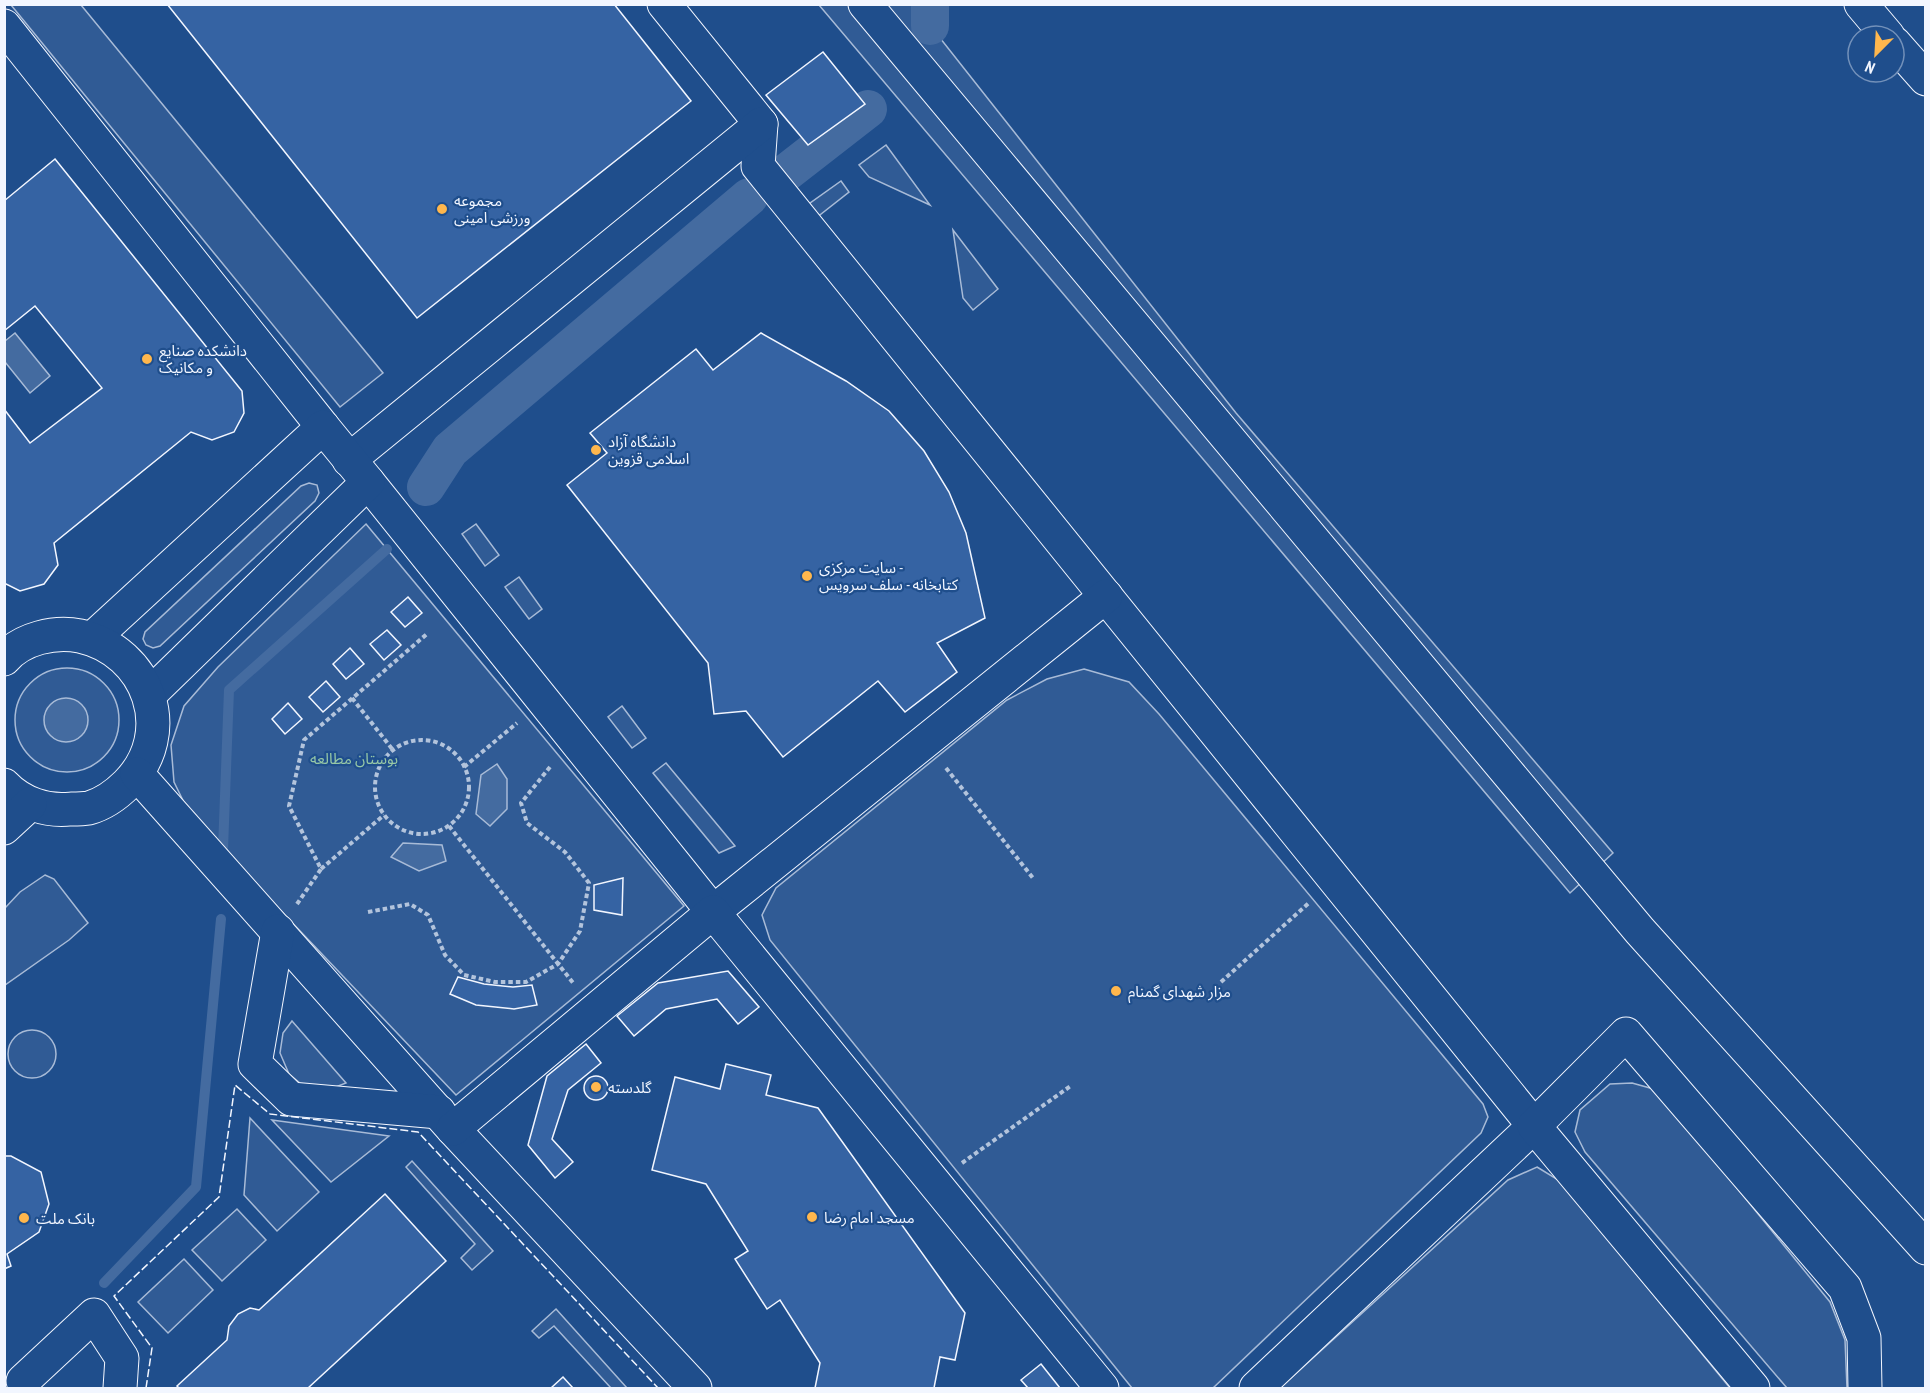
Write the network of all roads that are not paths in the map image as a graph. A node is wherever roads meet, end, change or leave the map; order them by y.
1 (664, 4) edge
2 (865, 4) edge
3 (1862, 4) edge
4 (1878, 24) edge
5 (4, 26) edge
6 (1906, 57) edge
7 (1926, 80) edge
8 (761, 124) junction
9 (323, 427) junction
10 (359, 471) junction
11 (1106, 596) junction
12 (92, 639) junction
13 (6, 655) edge
14 (149, 695) junction
15 (137, 774) junction
16 (17, 794) edge
17 (4, 828) edge
18 (713, 912) junction
19 (278, 931) junction
20 (446, 1120) junction
21 (1534, 1126) junction
22 (1926, 1248) edge
23 (19, 1377) edge
24 (120, 1389) edge
25 (695, 1389) edge
26 (1102, 1389) edge
27 (1256, 1389) edge
28 (1754, 1389) edge
29 (1865, 1389) edge

1 - 8 main road
2 - 22 main road
3 - 4 main road
5 - 9 main road
6 - 7 main road
8 - 10 main road
8 - 11 main road
9 - 10 main road
9 - 12 main road
10 - 14 main road
10 - 18 main road
11 - 18 main road
11 - 21 main road
12 - 13 main road
12 - 14 main road
14 - 15 main road
15 - 16 main road
15 - 19 main road
16 - 17 main road
18 - 20 main road
18 - 26 main road
19 - 20 main road
19 - 20 main road
20 - 25 main road
21 - 27 main road
21 - 28 main road
21 - 29 main road
23 - 24 main road

